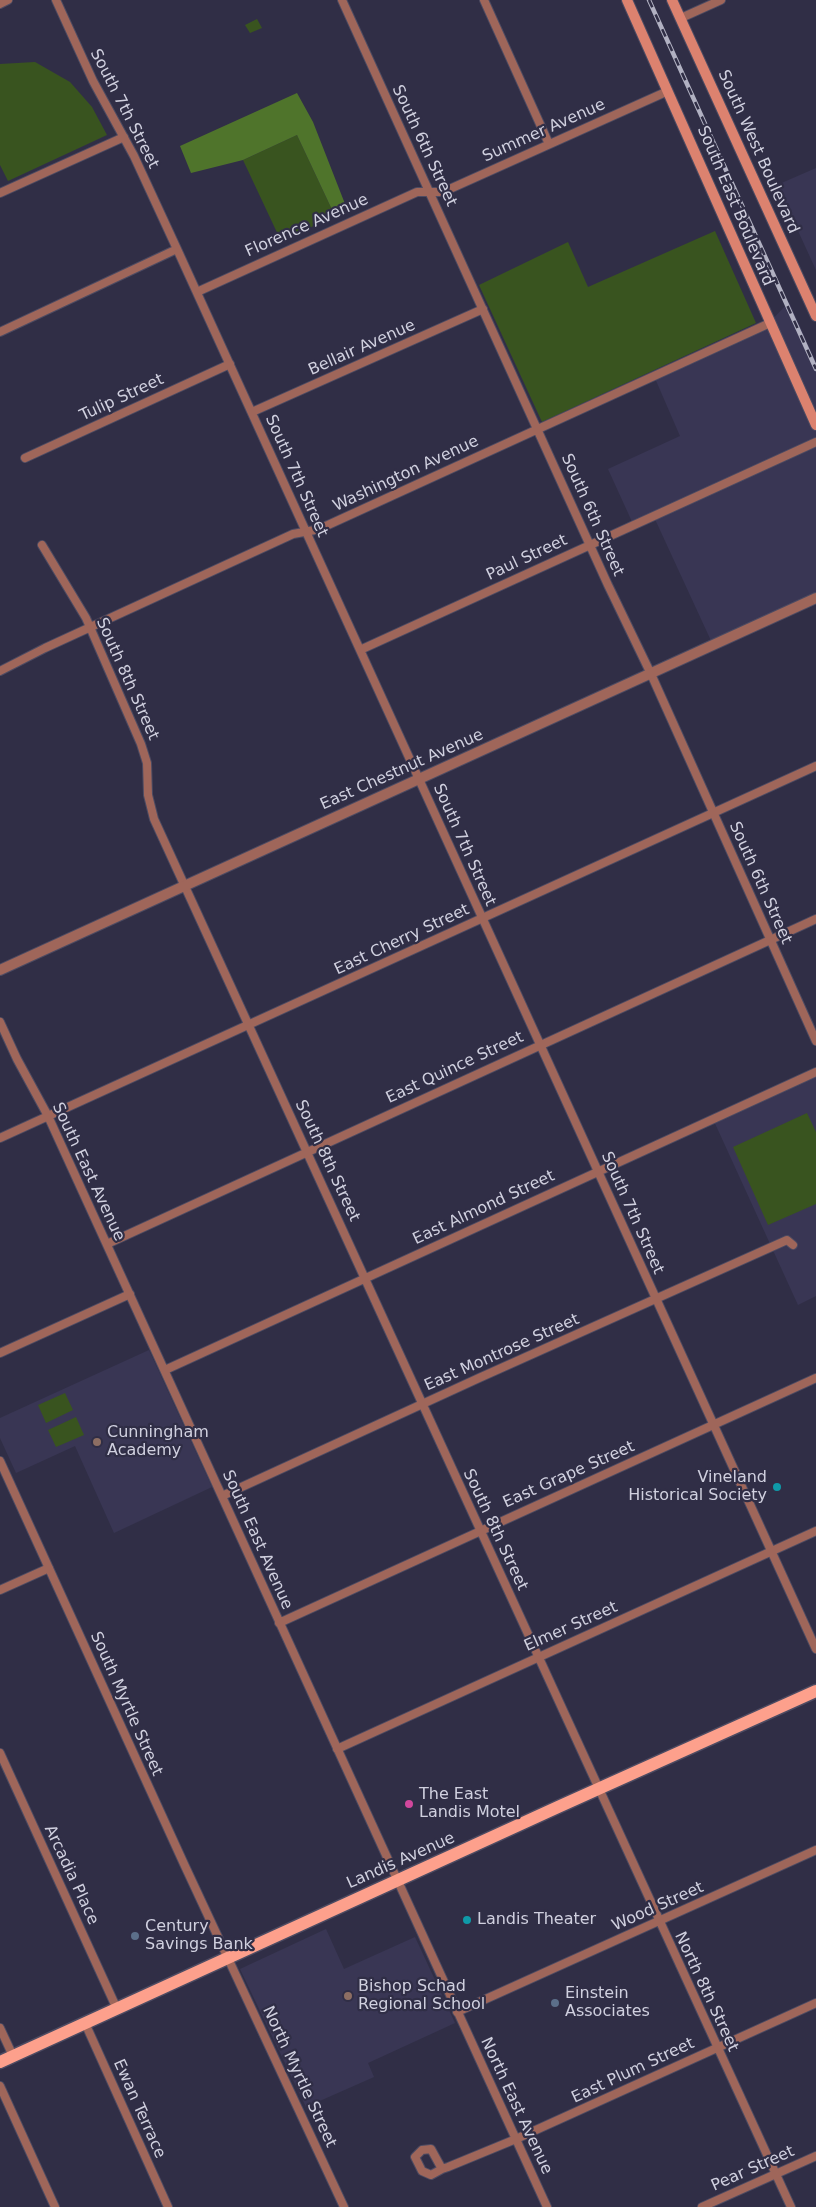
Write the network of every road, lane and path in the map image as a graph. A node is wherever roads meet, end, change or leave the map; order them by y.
1 (8, 0) edge
2 (56, 0) edge
3 (342, 0) edge
4 (484, 0) edge
5 (627, 0) edge
6 (672, 0) edge
7 (721, 0) edge
8 (0, 4) edge
9 (681, 18) junction
10 (668, 91) junction
11 (124, 137) junction
12 (549, 144) junction
13 (430, 192) junction
14 (0, 193) edge
15 (178, 249) junction
16 (197, 292) junction
17 (483, 309) junction
18 (816, 316) edge
19 (770, 323) junction
20 (0, 332) edge
21 (230, 364) junction
22 (252, 412) junction
23 (816, 425) edge
24 (538, 429) junction
25 (816, 442) edge
26 (25, 458) dead end
27 (307, 532) junction
28 (590, 544) junction
29 (42, 545) dead end
30 (816, 598) edge
31 (90, 627) junction
32 (360, 650) junction
33 (0, 671) edge
34 (651, 674) junction
35 (816, 766) edge
36 (420, 778) junction
37 (713, 814) junction
38 (186, 885) junction
39 (482, 918) junction
40 (816, 919) edge
41 (770, 940) junction
42 (0, 970) edge
43 (0, 1022) edge
44 (249, 1025) junction
45 (816, 1041) edge
46 (540, 1045) junction
47 (816, 1072) edge
48 (48, 1116) junction
49 (0, 1138) edge
50 (307, 1151) junction
51 (598, 1172) junction
52 (107, 1244) junction
53 (793, 1245) dead end
54 (365, 1278) junction
55 (130, 1294) junction
56 (655, 1299) junction
57 (0, 1353) edge
58 (165, 1370) junction
59 (816, 1378) edge
60 (423, 1404) junction
61 (714, 1425) junction
62 (0, 1460) edge
63 (222, 1496) junction
64 (480, 1531) junction
65 (816, 1531) edge
66 (771, 1551) junction
67 (49, 1568) junction
68 (0, 1590) edge
69 (279, 1624) junction
70 (816, 1649) edge
71 (538, 1657) junction
72 (816, 1691) edge
73 (337, 1749) junction
74 (0, 1753) edge
75 (598, 1788) junction
76 (816, 1850) edge
77 (397, 1881) junction
78 (659, 1922) junction
79 (228, 1958) junction
80 (816, 2002) edge
81 (117, 2009) junction
82 (457, 2012) junction
83 (85, 2023) junction
84 (0, 2028) edge
85 (717, 2048) junction
86 (13, 2056) junction
87 (0, 2062) edge
88 (0, 2086) edge
89 (516, 2139) junction
90 (816, 2156) edge
91 (442, 2169) dead end
92 (775, 2174) junction
93 (55, 2207) edge
94 (168, 2207) edge
95 (344, 2207) edge
96 (547, 2207) edge
97 (702, 2207) edge
98 (791, 2207) edge

1 - 8 street
2 - 11 street, South 7th Street
3 - 13 street, South 6th Street
4 - 12 street
5 - 10 main road, South East Boulevard
6 - 9 main road, South West Boulevard
7 - 9 street
9 - 18 main road, South West Boulevard
10 - 12 street, Summer Avenue
10 - 19 main road, South East Boulevard
11 - 14 street
11 - 15 street, South 7th Street
12 - 13 street, Summer Avenue
13 - 16 street, Florence Avenue
13 - 17 street, South 6th Street
15 - 16 street, South 7th Street
15 - 20 street
16 - 21 street, South 7th Street
17 - 22 street, Bellair Avenue
17 - 24 street, South 6th Street
19 - 23 main road, South East Boulevard
19 - 24 street, Washington Avenue
21 - 22 street, South 7th Street
21 - 26 street, Tulip Street
22 - 27 street, South 7th Street
24 - 27 street, Washington Avenue
24 - 28 street, South 6th Street
25 - 28 street, Paul Street
27 - 31 street, Washington Avenue
27 - 32 street, South 7th Street
28 - 32 street, Paul Street
28 - 34 street, South 6th Street
29 - 31 street, South 8th Street
30 - 34 street, East Chestnut Avenue
31 - 33 street, Washington Avenue
31 - 38 street, South 8th Street
32 - 36 street, South 7th Street
34 - 36 street, East Chestnut Avenue
34 - 37 street, South 6th Street
35 - 37 street, East Cherry Street
36 - 38 street, East Chestnut Avenue
36 - 39 street, South 7th Street
37 - 39 street, East Cherry Street
37 - 41 street, South 6th Street
38 - 42 street, East Chestnut Avenue
38 - 44 street, South 8th Street
39 - 44 street, East Cherry Street
39 - 46 street, South 7th Street
40 - 41 street, East Quince Street
41 - 45 street, South 6th Street
41 - 46 street, East Quince Street
43 - 48 street, South East Avenue
44 - 48 street, East Cherry Street
44 - 50 street, South 8th Street
46 - 50 street, East Quince Street
46 - 51 street, South 7th Street
47 - 51 street, East Almond Street
48 - 49 street, East Cherry Street
48 - 52 street, South East Avenue
50 - 52 street, East Quince Street
50 - 54 street, South 8th Street
51 - 54 street, East Almond Street
51 - 56 street, South 7th Street
52 - 55 street, South East Avenue
53 - 56 street, East Montrose Street
54 - 58 street, East Almond Street
54 - 60 street, South 8th Street
55 - 57 street
55 - 58 street, South East Avenue
56 - 60 street, East Montrose Street
56 - 61 street, South 7th Street
58 - 63 street, South East Avenue
59 - 61 street, East Grape Street
60 - 63 street, East Montrose Street
60 - 64 street, South 8th Street
61 - 64 street, East Grape Street
61 - 66 street, South 7th Street
62 - 67 street, South Myrtle Street
63 - 69 street, South East Avenue
64 - 69 street, East Grape Street
64 - 71 street, South 8th Street
65 - 66 street, Elmer Street
66 - 70 street, South 7th Street
66 - 71 street, Elmer Street
67 - 68 street
67 - 79 street, South Myrtle Street
69 - 73 street, South East Avenue
71 - 73 street, Elmer Street
71 - 75 street, South 8th Street
72 - 75 main road, Landis Avenue
73 - 77 street, South East Avenue
74 - 81 street, Arcadia Place
75 - 77 main road, Landis Avenue
75 - 78 street, North 8th Street
76 - 78 street, Wood Street
77 - 79 main road, Landis Avenue
77 - 82 street, North East Avenue
78 - 82 street, Wood Street
78 - 85 street, North 8th Street
79 - 81 main road, Landis Avenue
79 - 95 street, North Myrtle Street
80 - 85 street, East Plum Street
81 - 83 main road, Landis Avenue
82 - 89 street, North East Avenue
83 - 86 main road, Landis Avenue
83 - 94 street, Ewan Terrace
84 - 86 street
85 - 89 street, East Plum Street
85 - 92 street, North 8th Street
86 - 87 main road, Landis Avenue
88 - 93 street
89 - 91 street, East Plum Street
89 - 96 street, North East Avenue
90 - 92 street, Pear Street
92 - 97 street, Pear Street
92 - 98 street, North 8th Street

